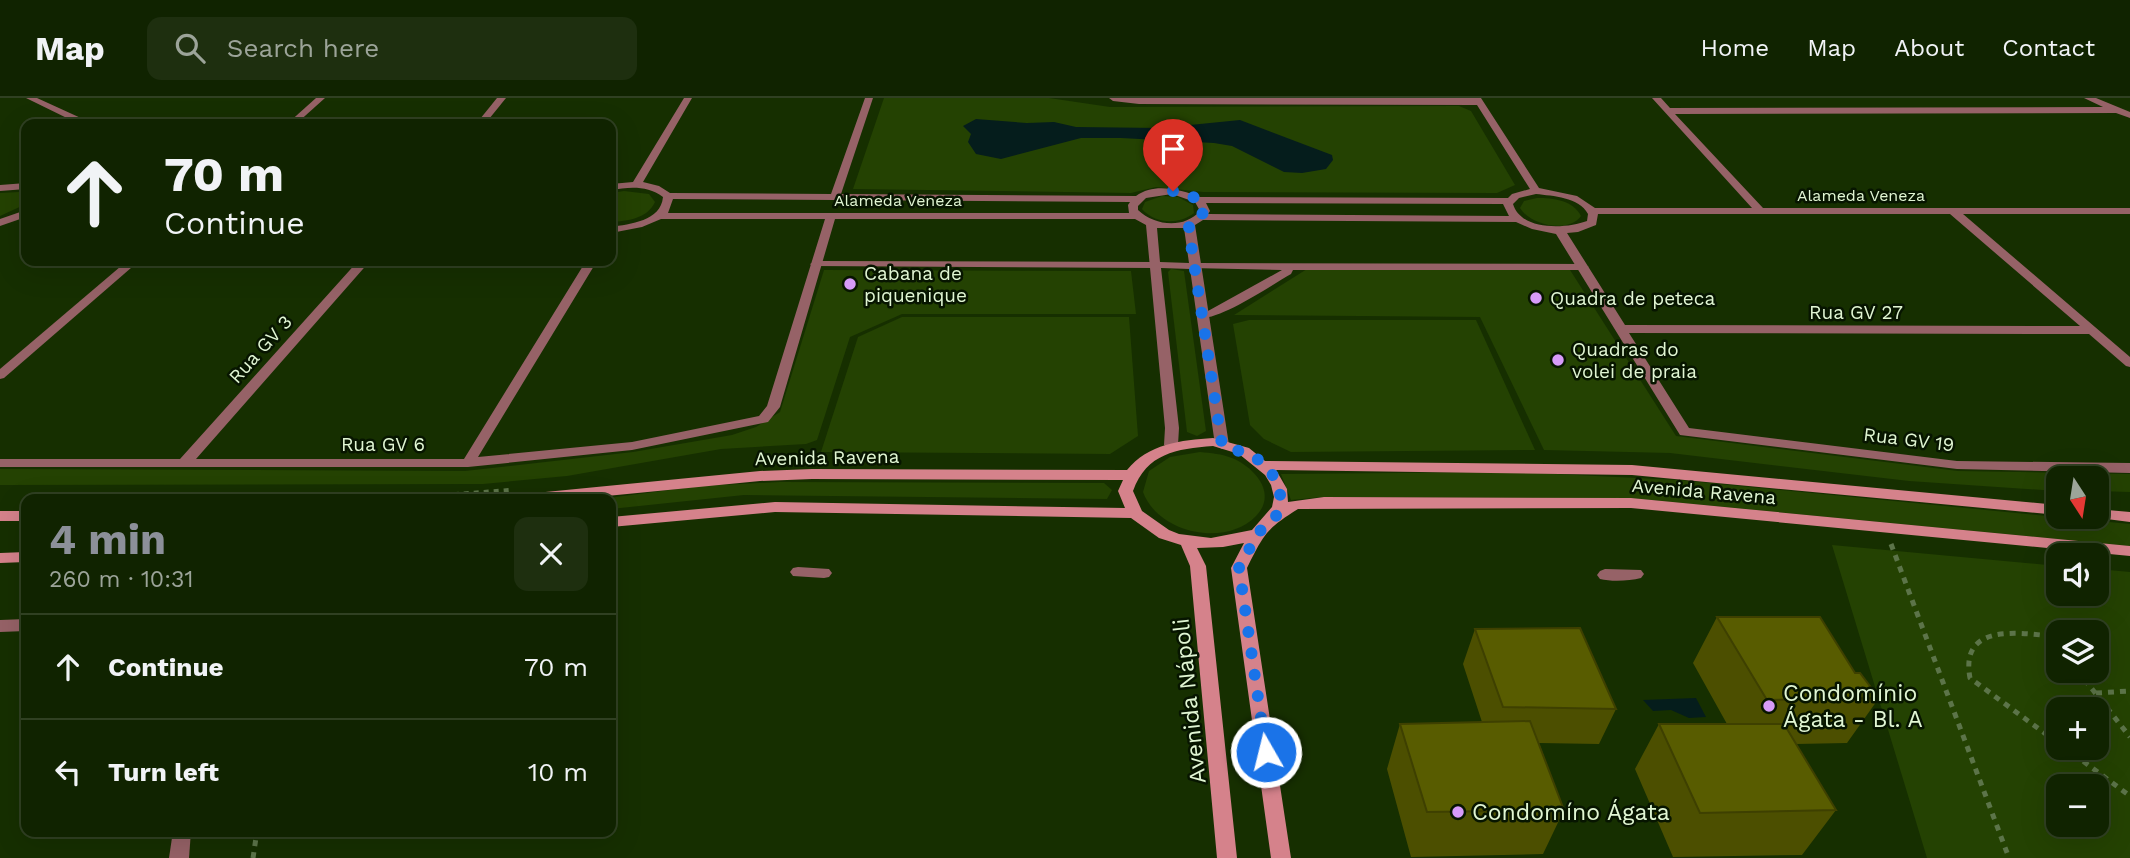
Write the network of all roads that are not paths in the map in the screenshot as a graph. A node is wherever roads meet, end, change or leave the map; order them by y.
1 (30, 98) edge
2 (321, 98) edge
3 (502, 98) edge
4 (688, 98) edge
5 (869, 98) edge
6 (1113, 98) edge
7 (1656, 98) edge
8 (2088, 98) edge
9 (1247, 100) edge
10 (1479, 100) edge
11 (2118, 110) junction
12 (1668, 111) junction
13 (2130, 115) edge
14 (76, 119) edge
15 (297, 119) edge
16 (484, 119) edge
17 (636, 184) junction
18 (21, 186) edge
19 (616, 186) edge
20 (0, 188) edge
21 (1536, 191) junction
22 (668, 196) junction
23 (835, 197) junction
24 (1136, 199) junction
25 (1199, 200) junction
26 (1508, 201) junction
27 (1592, 211) junction
28 (1760, 211) junction
29 (1953, 211) junction
30 (2130, 211) edge
31 (21, 215) edge
32 (659, 216) junction
33 (831, 216) junction
34 (1137, 216) junction
35 (1202, 216) junction
36 (1516, 219) junction
37 (0, 223) edge
38 (1151, 223) junction
39 (1189, 223) junction
40 (616, 229) edge
41 (1560, 231) junction
42 (816, 264) junction
43 (1155, 265) junction
44 (127, 266) edge
45 (360, 266) edge
46 (588, 266) edge
47 (1195, 266) junction
48 (1288, 266) junction
49 (1583, 267) junction
50 (1202, 316) junction
51 (1621, 329) junction
52 (2092, 330) junction
53 (2130, 363) edge
54 (0, 376) edge
55 (1171, 445) junction
56 (1222, 445) junction
57 (0, 463) edge
58 (184, 463) junction
59 (468, 463) junction
60 (1265, 465) junction
61 (2130, 468) edge
62 (1130, 475) junction
63 (576, 494) edge
64 (2046, 509) edge
65 (1136, 513) junction
66 (2109, 515) edge
67 (0, 516) edge
68 (21, 516) edge
69 (1276, 516) junction
70 (2130, 517) edge
71 (616, 522) edge
72 (1258, 533) junction
73 (1187, 541) junction
74 (2130, 551) edge
75 (21, 557) edge
76 (0, 558) edge
77 (798, 572) dead end
78 (824, 573) dead end
79 (1605, 575) dead end
80 (1636, 575) dead end
81 (21, 625) edge
82 (0, 626) edge
83 (182, 837) edge
84 (179, 858) edge
85 (1227, 858) edge
86 (1281, 858) edge

1 - 14 street
2 - 15 street
3 - 16 street
4 - 17 street
5 - 23 street
6 - 9 street
7 - 12 street
8 - 11 street
9 - 10 street
10 - 21 street
11 - 12 street
11 - 13 street
12 - 28 street
17 - 19 street
17 - 22 street
18 - 20 street
21 - 26 street
21 - 27 street
22 - 23 street, Alameda Veneza
22 - 32 street
23 - 24 street, Alameda Veneza
24 - 25 street
24 - 34 street
25 - 26 street
25 - 35 street
26 - 36 street
27 - 28 street, Alameda Veneza
27 - 41 street
28 - 29 street, Alameda Veneza
29 - 30 street, Alameda Veneza
29 - 52 street
31 - 37 street
32 - 33 street, Alameda Veneza
32 - 40 street
33 - 34 street, Alameda Veneza
33 - 42 street
34 - 38 street
35 - 36 street
35 - 39 street
36 - 41 street
38 - 39 street
38 - 43 street
39 - 47 street
41 - 49 street
42 - 43 street
42 - 59 street, Rua GV 6
43 - 47 street
43 - 55 street
44 - 54 street
45 - 58 street, Rua GV 3
46 - 59 street
47 - 48 street
47 - 50 street
48 - 49 street
48 - 50 street
49 - 51 street
50 - 56 street
51 - 52 street, Rua GV 27
51 - 61 street, Rua GV 19
52 - 53 street
55 - 56 main road
55 - 62 main road
56 - 60 main road
57 - 58 street, Rua GV 6
58 - 59 street, Rua GV 6
60 - 64 main road, Avenida Ravena
60 - 69 main road
62 - 63 main road, Avenida Ravena
62 - 65 main road
65 - 71 main road
65 - 73 main road
66 - 70 main road
67 - 68 main road
69 - 72 main road
69 - 74 main road, Avenida Ravena
72 - 73 main road
72 - 86 main road
73 - 85 main road, Avenida Nápoli
75 - 76 main road
77 - 78 street
79 - 80 street
81 - 82 street
83 - 84 street

